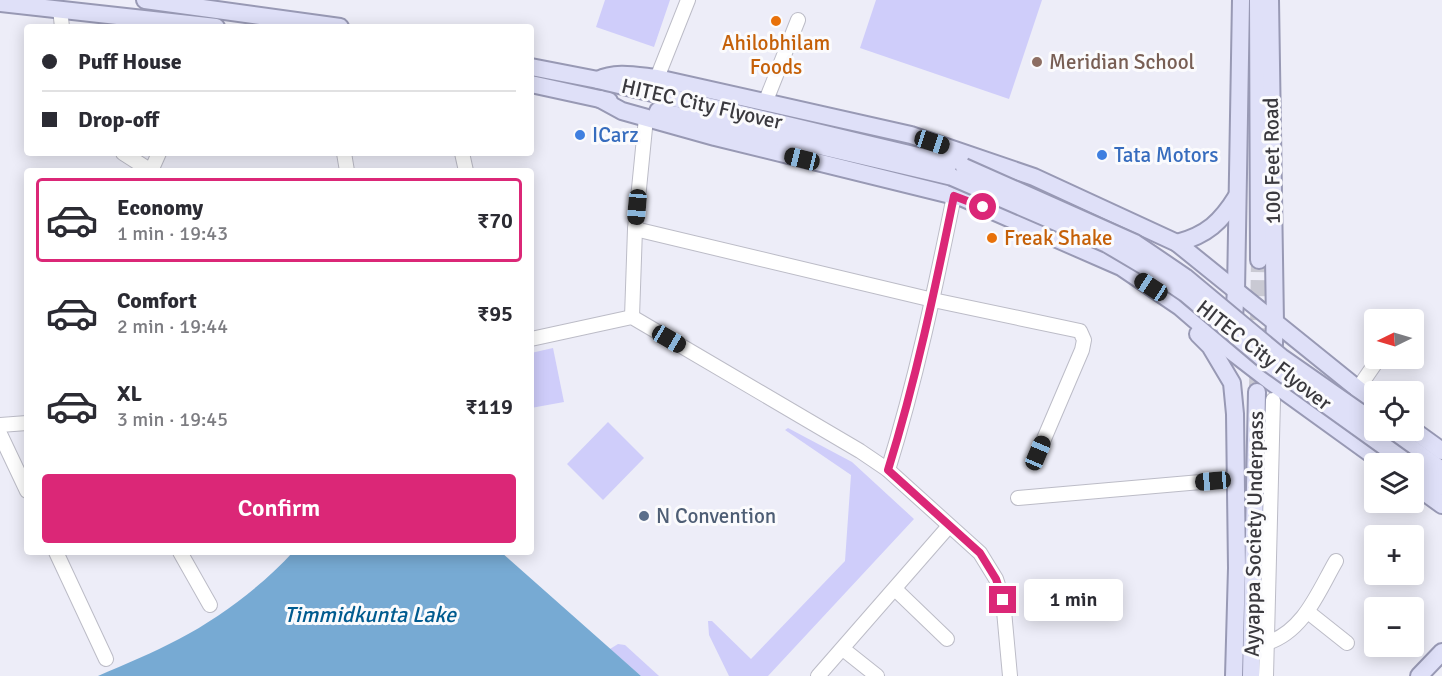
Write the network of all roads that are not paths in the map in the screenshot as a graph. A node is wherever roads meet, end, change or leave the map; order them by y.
1 (145, 0) edge
2 (688, 0) edge
3 (1241, 0) edge
4 (1258, 0) edge
5 (1270, 0) edge
6 (0, 3) edge
7 (60, 9) junction
8 (798, 20) dead end
9 (62, 24) edge
10 (190, 24) edge
11 (318, 24) edge
12 (534, 68) edge
13 (657, 78) junction
14 (598, 80) junction
15 (534, 85) edge
16 (600, 99) junction
17 (765, 103) junction
18 (646, 118) junction
19 (812, 137) junction
20 (128, 156) edge
21 (146, 168) edge
22 (954, 196) junction
23 (1237, 196) junction
24 (635, 229) junction
25 (1177, 243) junction
26 (1259, 260) tunnel mouth
27 (1236, 291) junction
28 (1166, 296) junction
29 (933, 300) junction
30 (632, 317) junction
31 (1275, 323) junction
32 (534, 338) edge
33 (1231, 351) junction
34 (1371, 369) edge
35 (1264, 386) junction
36 (1357, 390) junction
37 (1364, 395) edge
38 (1273, 400) tunnel mouth
39 (1364, 415) edge
40 (24, 423) edge
41 (0, 425) edge
42 (0, 434) edge
43 (1424, 438) edge
44 (1401, 441) edge
45 (1442, 451) edge
46 (1038, 453) dead end
47 (1368, 453) edge
48 (1394, 453) edge
49 (888, 470) junction
50 (1442, 470) edge
51 (1235, 479) junction
52 (1424, 479) edge
53 (24, 485) edge
54 (1424, 490) edge
55 (1439, 497) edge
56 (1018, 498) dead end
57 (1442, 515) edge
58 (950, 526) junction
59 (57, 555) edge
60 (182, 555) edge
61 (1336, 561) dead end
62 (895, 589) junction
63 (210, 605) dead end
64 (1308, 612) junction
65 (947, 639) dead end
66 (1267, 643) junction
67 (1347, 643) dead end
68 (843, 649) junction
69 (1440, 652) edge
70 (106, 659) dead end
71 (818, 676) edge
72 (877, 676) edge
73 (1010, 676) edge
74 (1234, 676) edge
75 (1251, 676) edge
76 (1266, 676) edge
77 (1419, 676) edge

1 - 11 main road
2 - 13 street
3 - 23 main road, 100 Feet Road
4 - 26 main road
5 - 31 main road, 100 Feet Road
6 - 7 main road
7 - 9 street
7 - 10 main road
8 - 17 street
12 - 14 main road, HITEC City Flyover
13 - 14 main road
13 - 17 main road
14 - 19 main road, HITEC City Flyover
15 - 16 main road
16 - 18 main road
16 - 19 main road, HITEC City Flyover
17 - 25 main road
18 - 22 main road
18 - 24 street
19 - 39 main road, HITEC City Flyover, bridge
19 - 48 main road, HITEC City Flyover, bridge
20 - 21 street
22 - 28 main road
22 - 29 street
23 - 25 main road
23 - 27 main road, 100 Feet Road
24 - 29 street
24 - 30 street
25 - 27 main road
27 - 31 main road
27 - 33 main road, 100 Feet Road
28 - 33 main road
28 - 51 main road
29 - 46 street
29 - 49 street
30 - 32 street
30 - 49 street
31 - 35 main road, 100 Feet Road
31 - 36 main road
33 - 35 main road
34 - 36 street
35 - 47 main road
35 - 75 main road, Ayyappa Society Underpass
36 - 37 main road
38 - 66 street
40 - 41 street
42 - 53 street
43 - 45 main road
44 - 50 main road
49 - 58 street
51 - 56 street
51 - 74 main road
52 - 55 main road
54 - 55 main road
55 - 57 main road
58 - 62 street
58 - 73 street
59 - 70 street
60 - 63 street
61 - 64 street
62 - 65 street
62 - 68 street
64 - 66 street
64 - 67 street
66 - 76 street
68 - 71 street
68 - 72 street
69 - 77 main road

